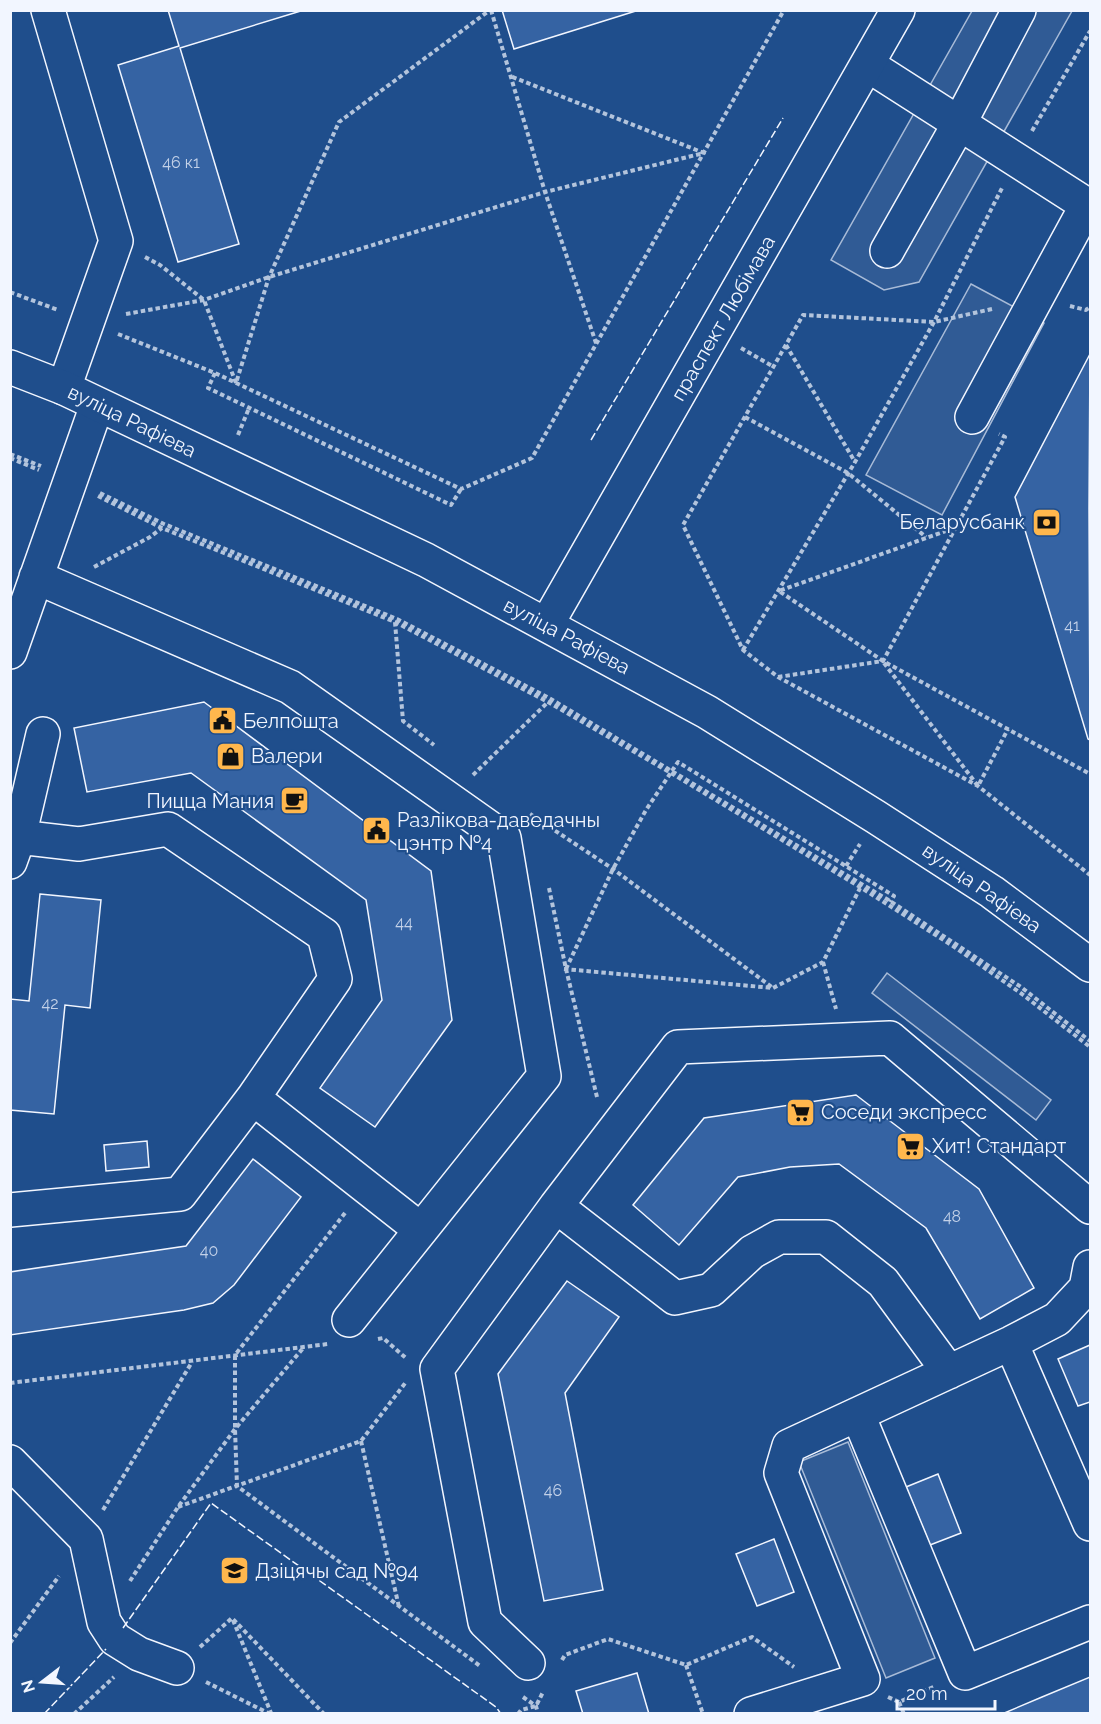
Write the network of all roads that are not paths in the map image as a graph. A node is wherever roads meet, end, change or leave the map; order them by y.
1 (48, 10) edge
2 (898, 10) edge
3 (1019, 10) edge
4 (868, 65) junction
5 (959, 124) junction
6 (1089, 206) edge
7 (887, 251) dead end
8 (10, 367) edge
9 (64, 388) junction
10 (97, 405) junction
11 (972, 417) road end
12 (47, 582) junction
13 (547, 624) junction
14 (10, 652) edge
15 (42, 734) dead end
16 (13, 845) edge
17 (1090, 965) edge
18 (253, 1098) junction
19 (556, 1206) junction
20 (1090, 1207) edge
21 (10, 1210) edge
22 (421, 1230) junction
23 (1090, 1267) edge
24 (353, 1334) road end
25 (1011, 1343) junction
26 (949, 1372) junction
27 (858, 1415) junction
28 (10, 1462) edge
29 (1090, 1524) edge
30 (1090, 1622) edge
31 (177, 1668) road end
32 (545, 1671) road end
33 (751, 1713) edge

1 - 9 main road
2 - 4 main road, праспект Любімава
3 - 5 main road
4 - 5 main road
4 - 13 main road, праспект Любімава
5 - 6 main road
5 - 7 main road
6 - 11 main road
8 - 9 main road, вуліца Рафіева
9 - 10 main road, вуліца Рафіева
10 - 12 main road
10 - 13 main road, вуліца Рафіева
12 - 14 main road
12 - 22 main road
13 - 17 main road, вуліца Рафіева
15 - 16 main road
16 - 18 main road
18 - 21 main road
18 - 22 main road
19 - 20 main road
19 - 26 main road
19 - 32 main road
22 - 24 main road
23 - 25 main road
25 - 26 main road
25 - 29 main road
26 - 27 main road
27 - 30 main road
27 - 33 main road
28 - 31 main road

